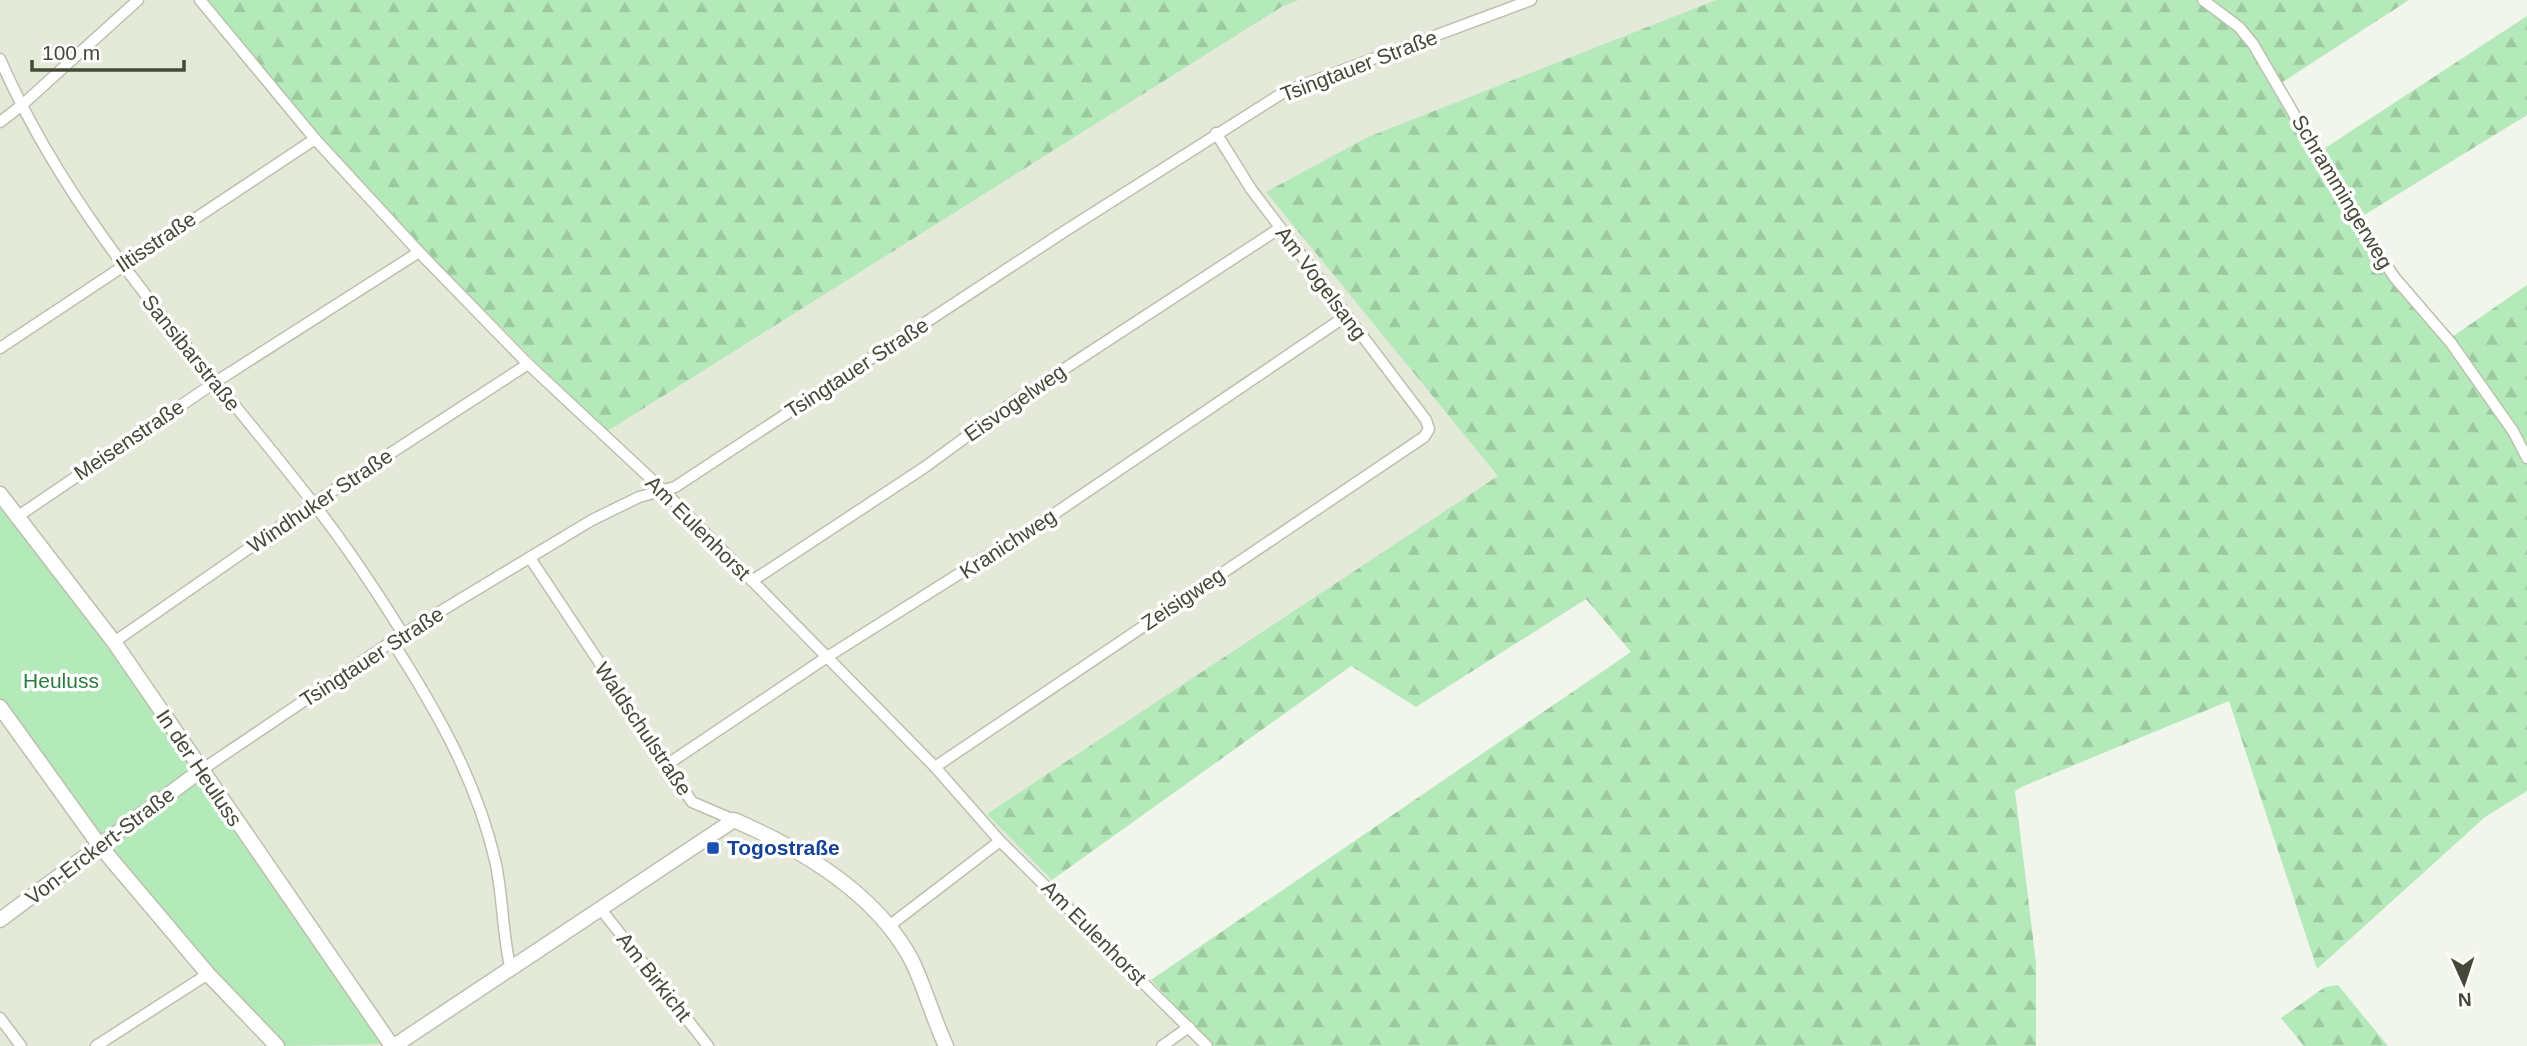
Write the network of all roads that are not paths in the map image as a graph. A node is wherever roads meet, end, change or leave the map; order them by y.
1 (138, 0) edge
2 (200, 0) edge
3 (1531, 0) edge
4 (2203, 0) edge
5 (0, 60) edge
6 (22, 106) junction
7 (0, 122) edge
8 (1216, 133) junction
9 (315, 139) junction
10 (1280, 228) junction
11 (419, 252) junction
12 (121, 266) junction
13 (1346, 316) junction
14 (0, 348) edge
15 (528, 364) junction
16 (214, 383) junction
17 (1429, 429) joint
18 (2527, 457) edge
19 (664, 491) junction
20 (0, 494) edge
21 (314, 503) junction
22 (17, 517) junction
23 (530, 558) junction
24 (752, 581) junction
25 (403, 634) junction
26 (393, 641) junction
27 (114, 642) junction
28 (827, 657) junction
29 (2, 713) edge
30 (665, 766) junction
31 (935, 767) junction
32 (200, 771) junction
33 (734, 820) junction
34 (1000, 841) junction
35 (100, 846) junction
36 (600, 908) junction
37 (0, 920) edge
38 (889, 926) junction
39 (510, 966) junction
40 (208, 974) junction
41 (0, 1018) edge
42 (1189, 1027) junction
43 (21, 1046) edge
44 (96, 1046) edge
45 (277, 1046) edge
46 (393, 1046) edge
47 (708, 1046) edge
48 (946, 1046) edge
49 (1162, 1046) edge
50 (1207, 1046) edge

1 - 6 street
2 - 9 street, Am Eulenhorst
3 - 8 street, Tsingtauer Straße
4 - 18 street, Schrammingerweg
5 - 6 street, Sansibarstraße
6 - 7 street
6 - 12 street, Sansibarstraße
8 - 10 street, Am Vogelsang
8 - 19 street, Tsingtauer Straße
9 - 11 street, Am Eulenhorst
9 - 12 street, Iltisstraße
10 - 13 street, Am Vogelsang
10 - 24 street, Eisvogelweg
11 - 15 street, Am Eulenhorst
11 - 16 street, Meisenstraße
12 - 14 street, Iltisstraße
12 - 16 street, Sansibarstraße
13 - 17 street, Am Vogelsang
13 - 28 street, Kranichweg
15 - 19 street, Am Eulenhorst
15 - 21 street, Windhuker Straße
16 - 21 street, Sansibarstraße
16 - 22 street, Meisenstraße
17 - 31 street, Zeisigweg
19 - 23 street, Tsingtauer Straße
19 - 24 street, Am Eulenhorst
20 - 22 street, In der Heuluss
21 - 25 street, Sansibarstraße
21 - 27 street, Windhuker Straße
22 - 27 street, In der Heuluss
23 - 25 street, Tsingtauer Straße
23 - 30 street, Waldschulstraße
24 - 28 street, Am Eulenhorst
25 - 26 street, Tsingtauer Straße
26 - 32 street, Tsingtauer Straße
26 - 39 street
27 - 32 street, In der Heuluss
28 - 30 street, Kranichweg
28 - 31 street, Am Eulenhorst
29 - 35 street
30 - 33 street, Waldschulstraße
31 - 34 street, Am Eulenhorst
32 - 35 street, Von-Erckert-Straße
32 - 46 street, In der Heuluss
33 - 36 street
33 - 38 street, Waldschulstraße
34 - 38 street
34 - 42 street, Am Eulenhorst
35 - 37 street, Von-Erckert-Straße
35 - 40 street
36 - 39 street
36 - 47 street, Am Birkicht
38 - 48 street, Waldschulstraße
39 - 46 street
40 - 44 street
40 - 45 street
41 - 43 street
42 - 49 street
42 - 50 street, Am Eulenhorst

